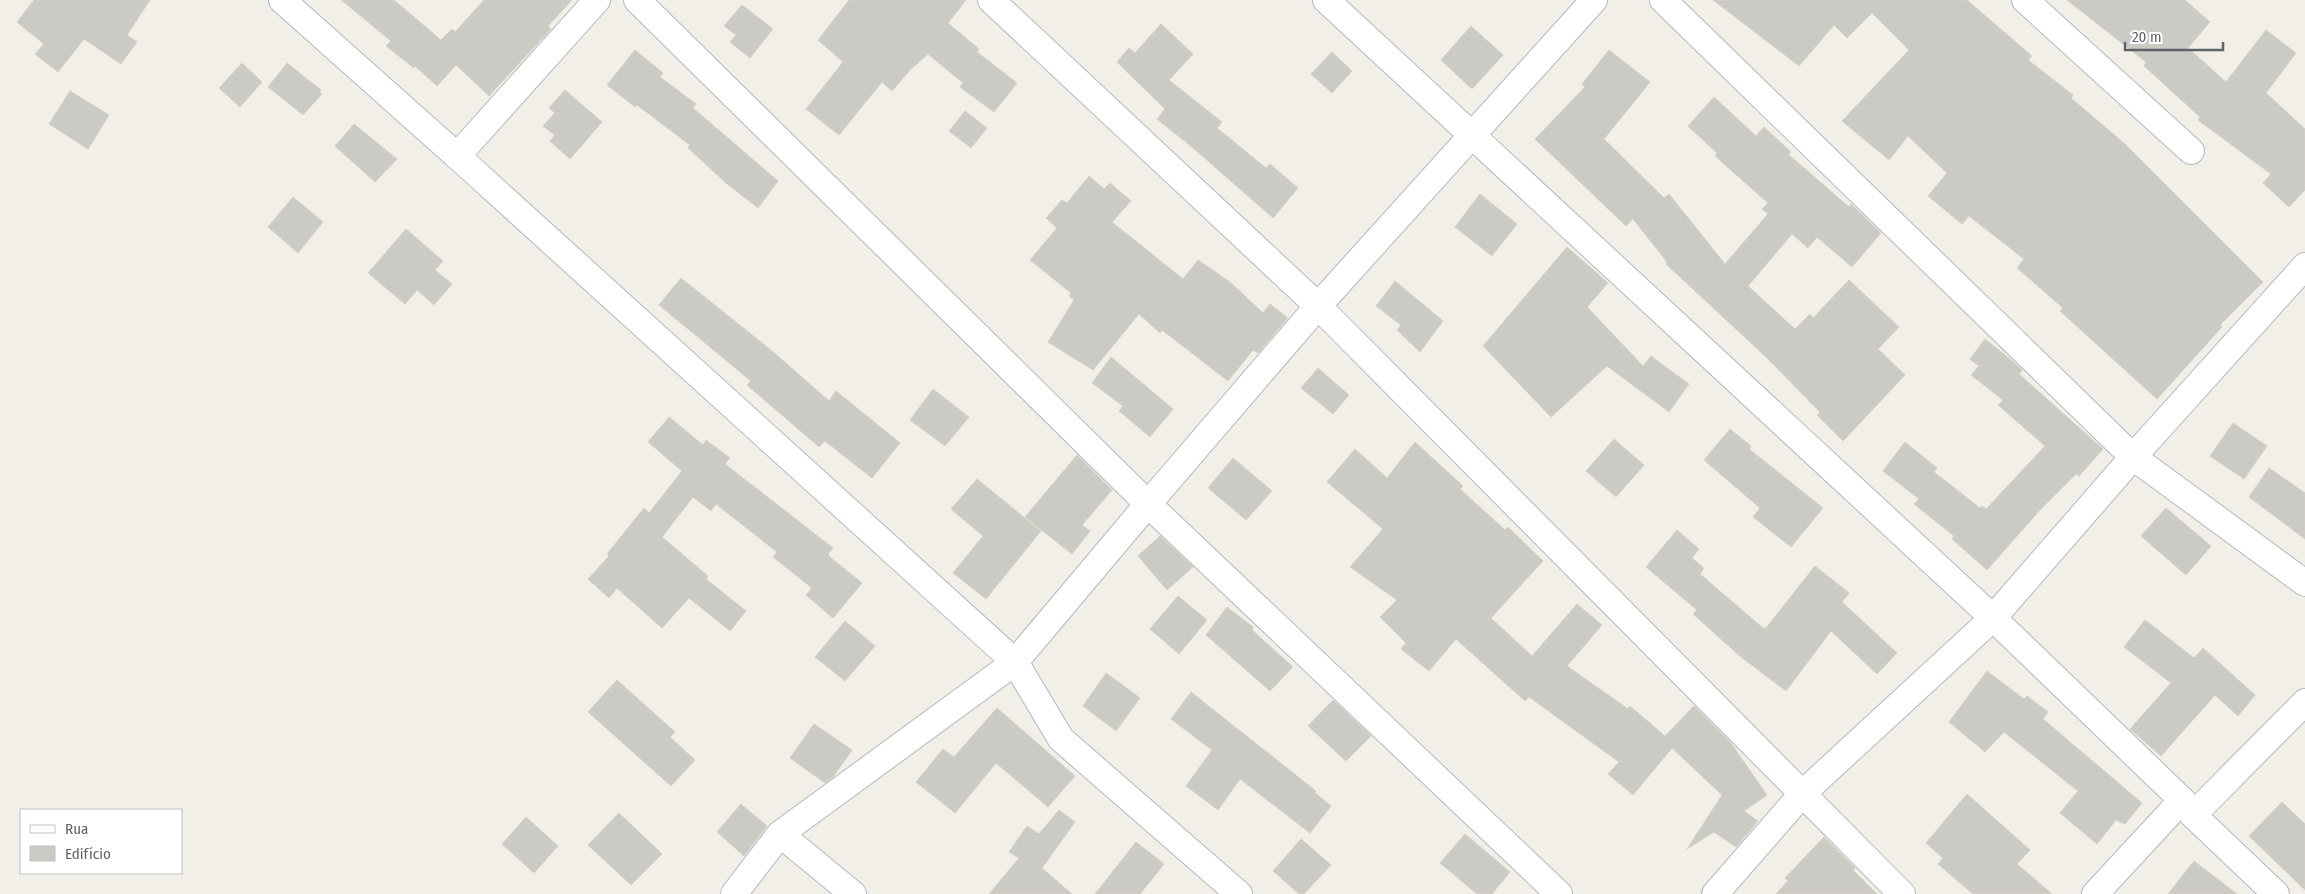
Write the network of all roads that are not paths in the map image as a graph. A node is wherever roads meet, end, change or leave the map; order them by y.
1 (282, 0) edge
2 (597, 0) edge
3 (636, 0) edge
4 (991, 0) edge
5 (1326, 0) edge
6 (1594, 0) edge
7 (1664, 0) edge
8 (2025, 0) edge
9 (1473, 134) junction
10 (2191, 151) dead end
11 (457, 156) junction
12 (2305, 266) edge
13 (1318, 306) junction
14 (2132, 457) junction
15 (1148, 504) junction
16 (2305, 583) edge
17 (1993, 618) junction
18 (1015, 662) junction
19 (2305, 702) edge
20 (1803, 794) junction
21 (2188, 807) junction
22 (780, 834) junction
23 (734, 894) edge
24 (853, 894) edge
25 (1239, 894) edge
26 (1559, 894) edge
27 (1715, 894) edge
28 (1902, 894) edge
29 (2095, 894) edge
30 (2276, 894) edge

1 - 11 street
2 - 11 street
3 - 15 street
4 - 13 street
5 - 9 street
6 - 9 street
7 - 14 street
8 - 10 street
9 - 13 street
9 - 17 street
11 - 18 street
12 - 14 street
13 - 15 street
13 - 20 street
14 - 16 street
14 - 17 street
15 - 18 street
15 - 26 street
17 - 20 street
17 - 21 street
18 - 22 street
18 - 25 street
19 - 21 street
20 - 27 street
20 - 28 street
21 - 29 street
21 - 30 street
22 - 23 street
22 - 24 street

